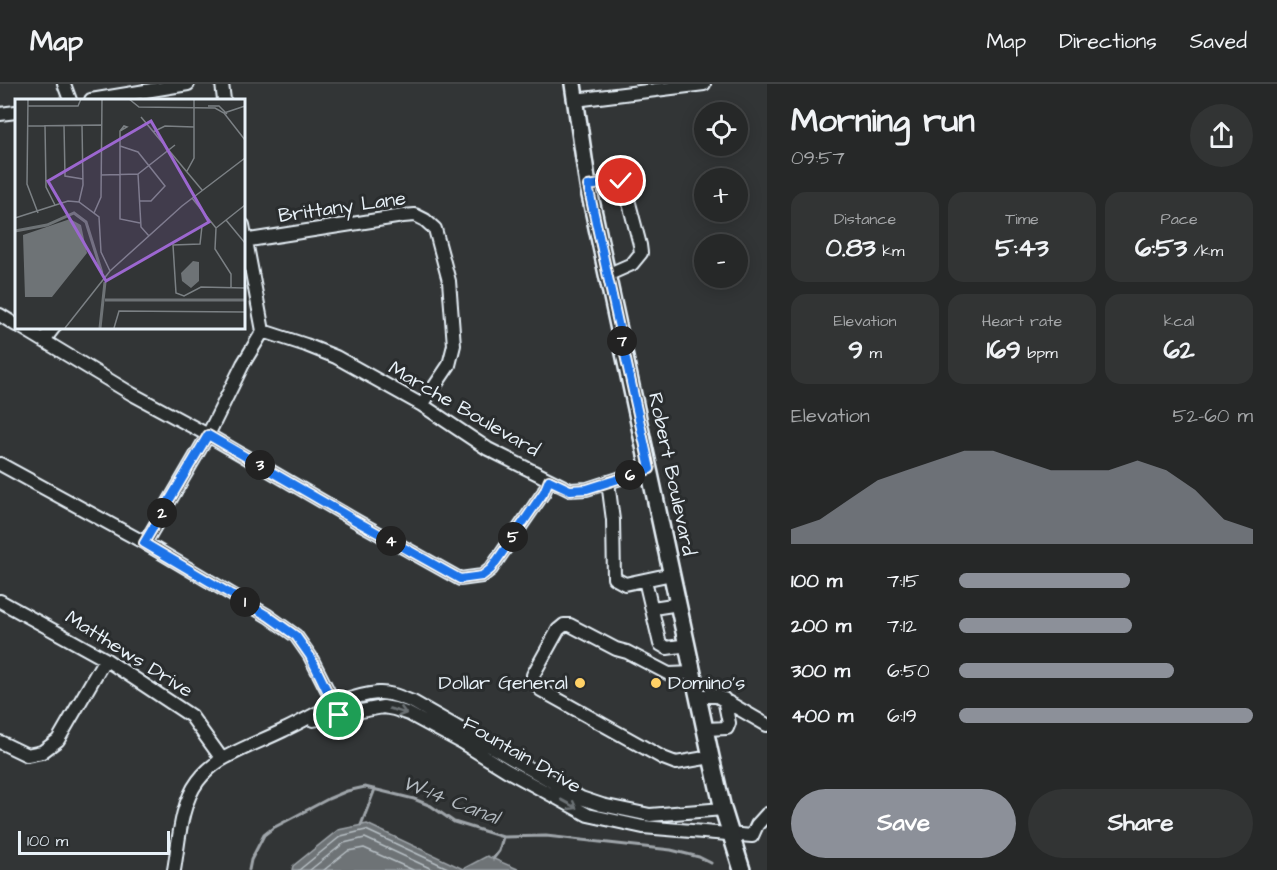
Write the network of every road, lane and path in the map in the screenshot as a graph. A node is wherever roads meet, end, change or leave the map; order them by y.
1 (64, 84) edge
2 (188, 84) edge
3 (222, 84) edge
4 (573, 84) edge
5 (704, 84) edge
6 (70, 99) edge
7 (97, 99) edge
8 (224, 99) edge
9 (575, 100) junction
10 (15, 112) edge
11 (0, 114) edge
12 (588, 186) junction
13 (244, 241) edge
14 (607, 275) junction
15 (0, 315) edge
16 (15, 324) edge
17 (23, 328) edge
18 (53, 328) edge
19 (262, 331) junction
20 (44, 340) junction
21 (422, 405) junction
22 (208, 435) junction
23 (0, 464) edge
24 (650, 469) junction
25 (549, 480) junction
26 (608, 482) junction
27 (144, 543) junction
28 (672, 574) junction
29 (645, 580) junction
30 (0, 601) edge
31 (679, 604) junction
32 (653, 608) junction
33 (688, 645) junction
34 (105, 659) junction
35 (694, 673) junction
36 (699, 696) junction
37 (724, 699) junction
38 (337, 709) junction
39 (767, 725) edge
40 (706, 729) junction
41 (450, 730) junction
42 (0, 742) edge
43 (711, 757) junction
44 (222, 759) junction
45 (723, 809) junction
46 (646, 814) junction
47 (767, 814) edge
48 (643, 828) junction
49 (730, 834) junction
50 (174, 870) edge
51 (742, 870) edge

1 - 6 street
2 - 7 street
3 - 8 street
4 - 9 main road, Robert Boulevard
5 - 9 street
9 - 12 main road, Robert Boulevard
10 - 11 street
12 - 14 main road, Robert Boulevard
12 - 14 street
13 - 19 street
13 - 21 street, Brittany Lane
14 - 24 main road, Robert Boulevard
15 - 16 street
17 - 20 street
18 - 20 street
19 - 21 street, Marche Boulevard
19 - 22 street
20 - 22 street
21 - 25 street, Marche Boulevard
22 - 25 street
22 - 27 street
23 - 27 street
24 - 26 street, Marche Boulevard
24 - 28 main road, Robert Boulevard
25 - 26 street, Marche Boulevard
26 - 29 street
27 - 38 street
28 - 29 street
28 - 31 main road, Robert Boulevard
29 - 32 street
30 - 34 street, Matthews Drive
31 - 32 street
31 - 33 main road, Robert Boulevard
32 - 33 street
33 - 35 main road, Robert Boulevard
34 - 42 street
34 - 44 street, Matthews Drive
35 - 36 main road, Robert Boulevard
35 - 43 street
36 - 37 street
36 - 40 main road, Robert Boulevard
37 - 39 street
37 - 40 street
38 - 41 street, Fountain Drive
38 - 44 street, Fountain Drive
40 - 43 main road, Robert Boulevard
41 - 46 street, Fountain Drive
41 -> 48 street, Fountain Drive
43 - 45 main road, Robert Boulevard
44 - 50 street, Fountain Drive
45 - 46 street, Fountain Drive
45 - 49 main road, Robert Boulevard
46 - 48 street
47 - 49 street, Fountain Drive
48 - 49 street, Fountain Drive
49 - 51 main road, Robert Boulevard

